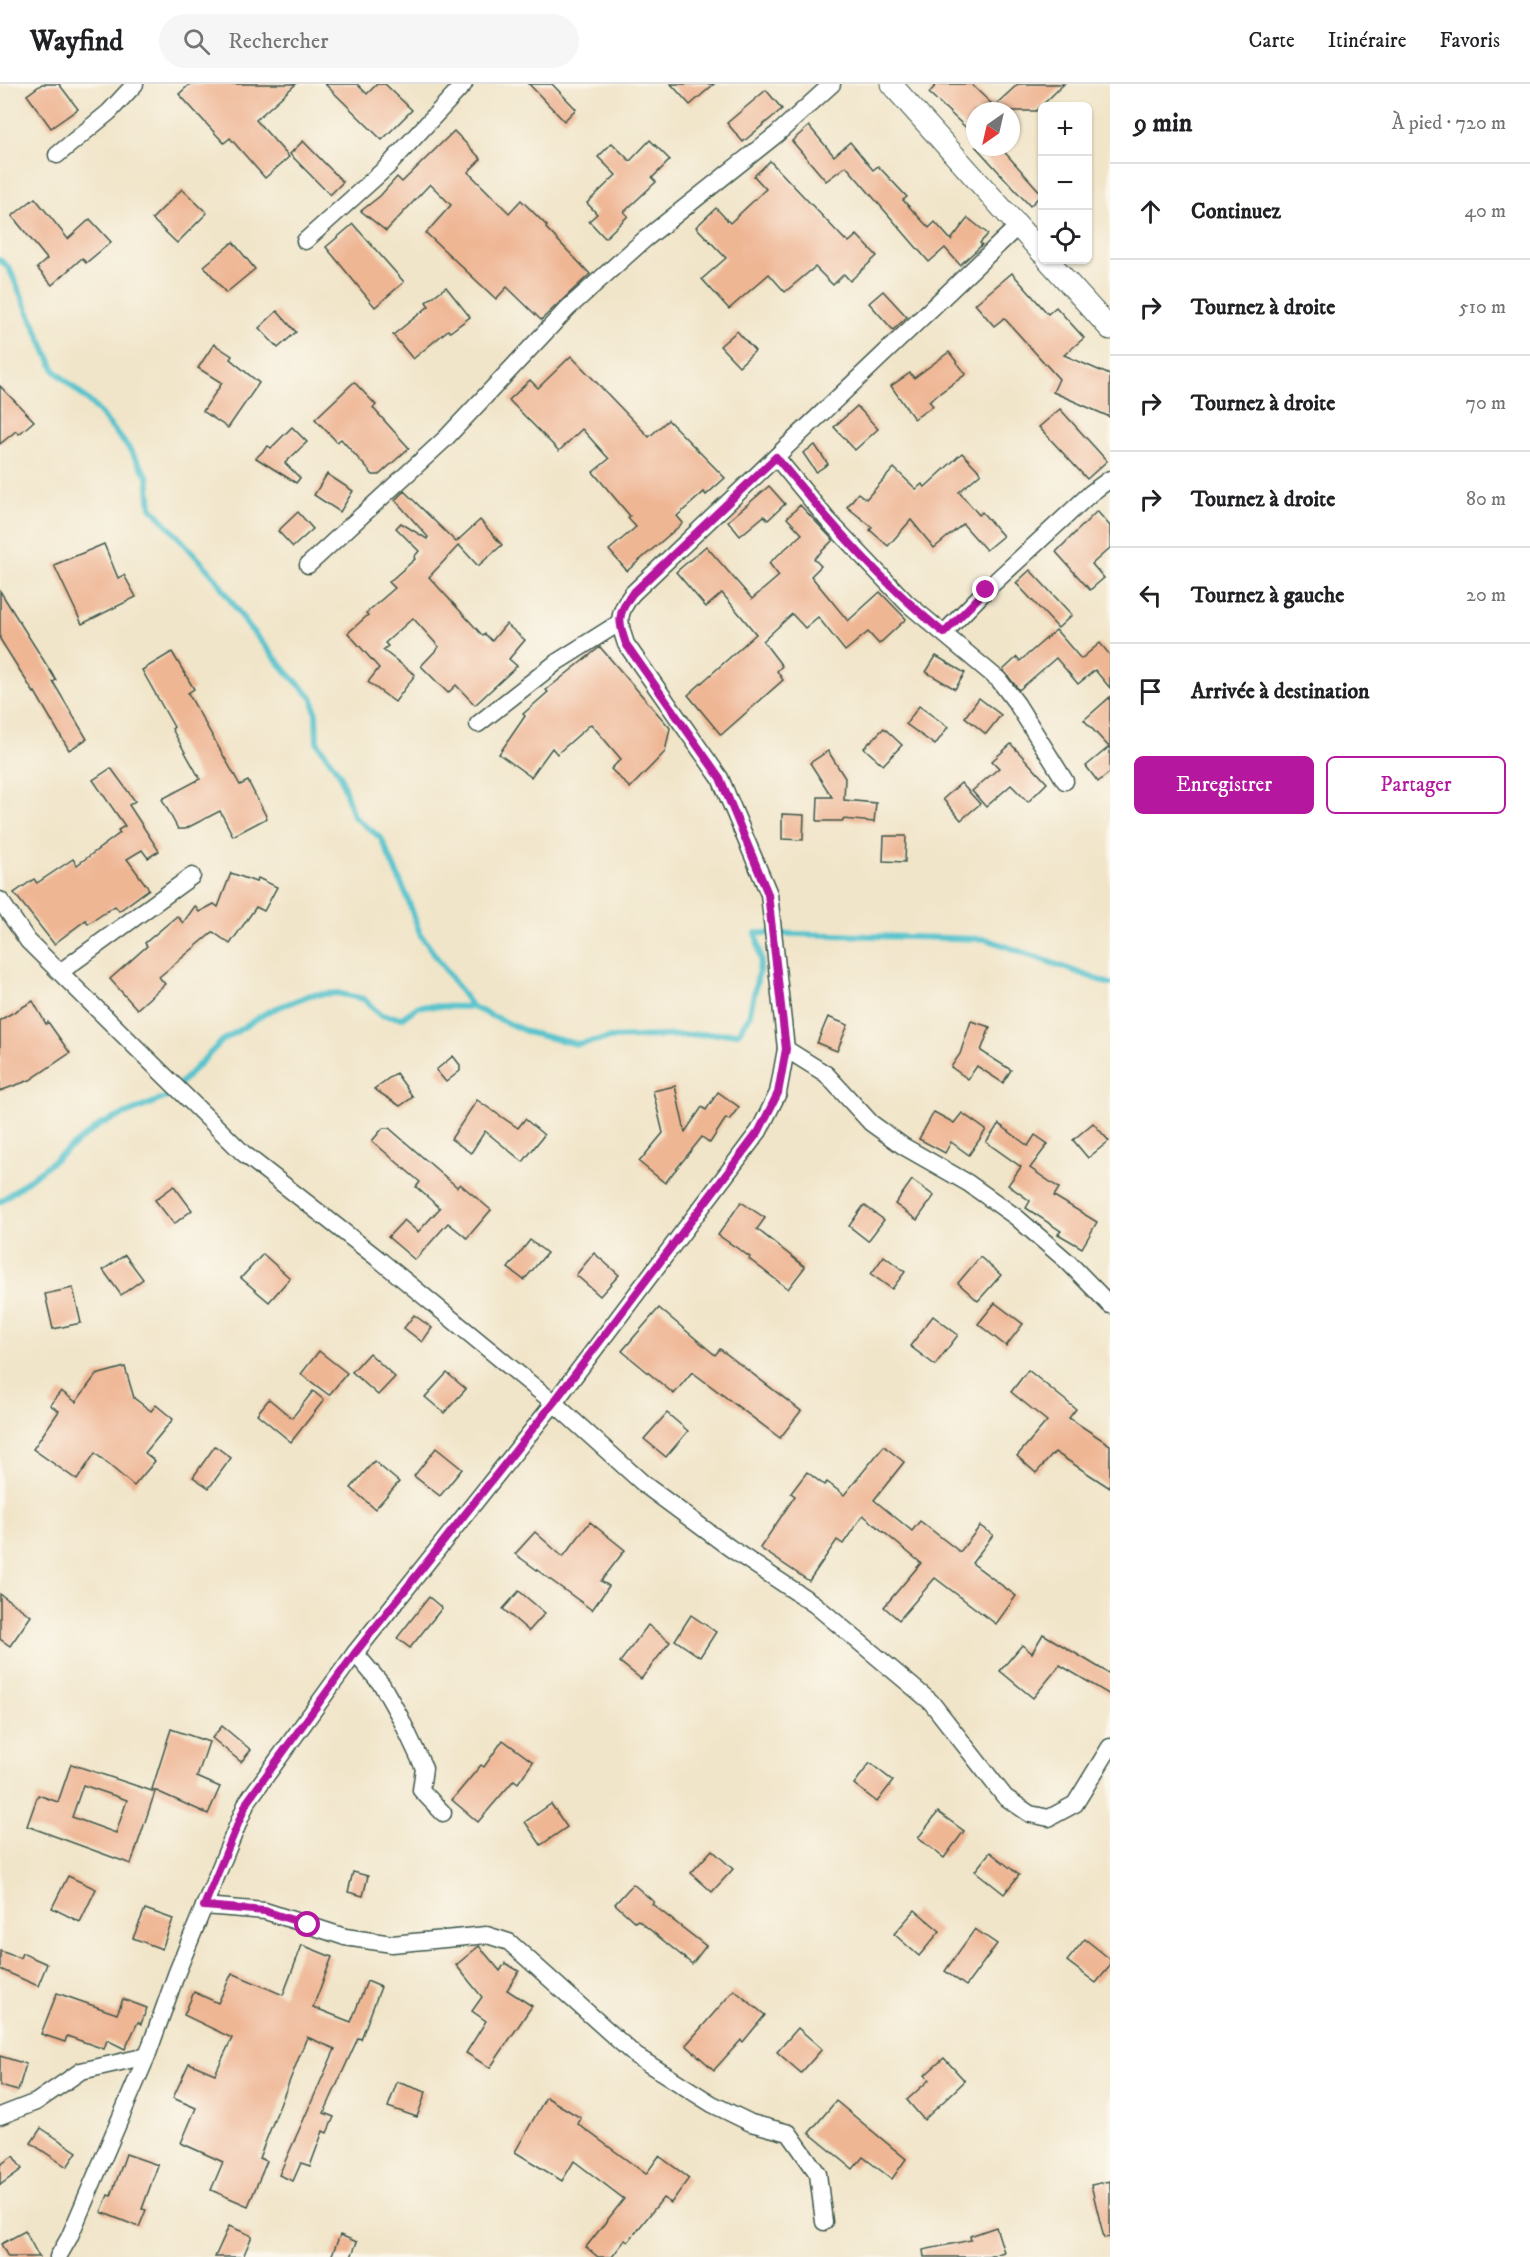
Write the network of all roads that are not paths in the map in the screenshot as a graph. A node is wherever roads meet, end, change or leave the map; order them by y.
1 (135, 84) edge
2 (465, 84) edge
3 (832, 84) edge
4 (891, 84) edge
5 (57, 155) dead end
6 (1018, 226) junction
7 (305, 241) dead end
8 (1038, 249) edge
9 (1052, 264) edge
10 (1110, 329) edge
11 (776, 457) junction
12 (1110, 479) edge
13 (308, 565) dead end
14 (619, 623) junction
15 (944, 633) junction
16 (478, 724) dead end
17 (1065, 781) dead end
18 (192, 876) dead end
19 (0, 900) edge
20 (60, 972) junction
21 (786, 1049) junction
22 (1110, 1305) edge
23 (554, 1402) junction
24 (355, 1653) junction
25 (1110, 1747) edge
26 (443, 1813) dead end
27 (204, 1906) junction
28 (147, 2056) junction
29 (0, 2116) edge
30 (824, 2222) dead end
31 (58, 2257) edge

1 - 5 street
2 - 7 street
3 - 13 street
4 - 6 street
6 - 8 street
6 - 11 street
9 - 10 street
11 - 14 street
11 - 15 street
12 - 15 street
14 - 16 street
14 - 21 street
15 - 17 street
18 - 20 street
19 - 20 street
20 - 23 street
21 - 22 street
21 - 23 street
23 - 24 street
23 - 25 street
24 - 26 street
24 - 27 street
27 - 28 street
27 - 30 street
28 - 29 street
28 - 31 street

